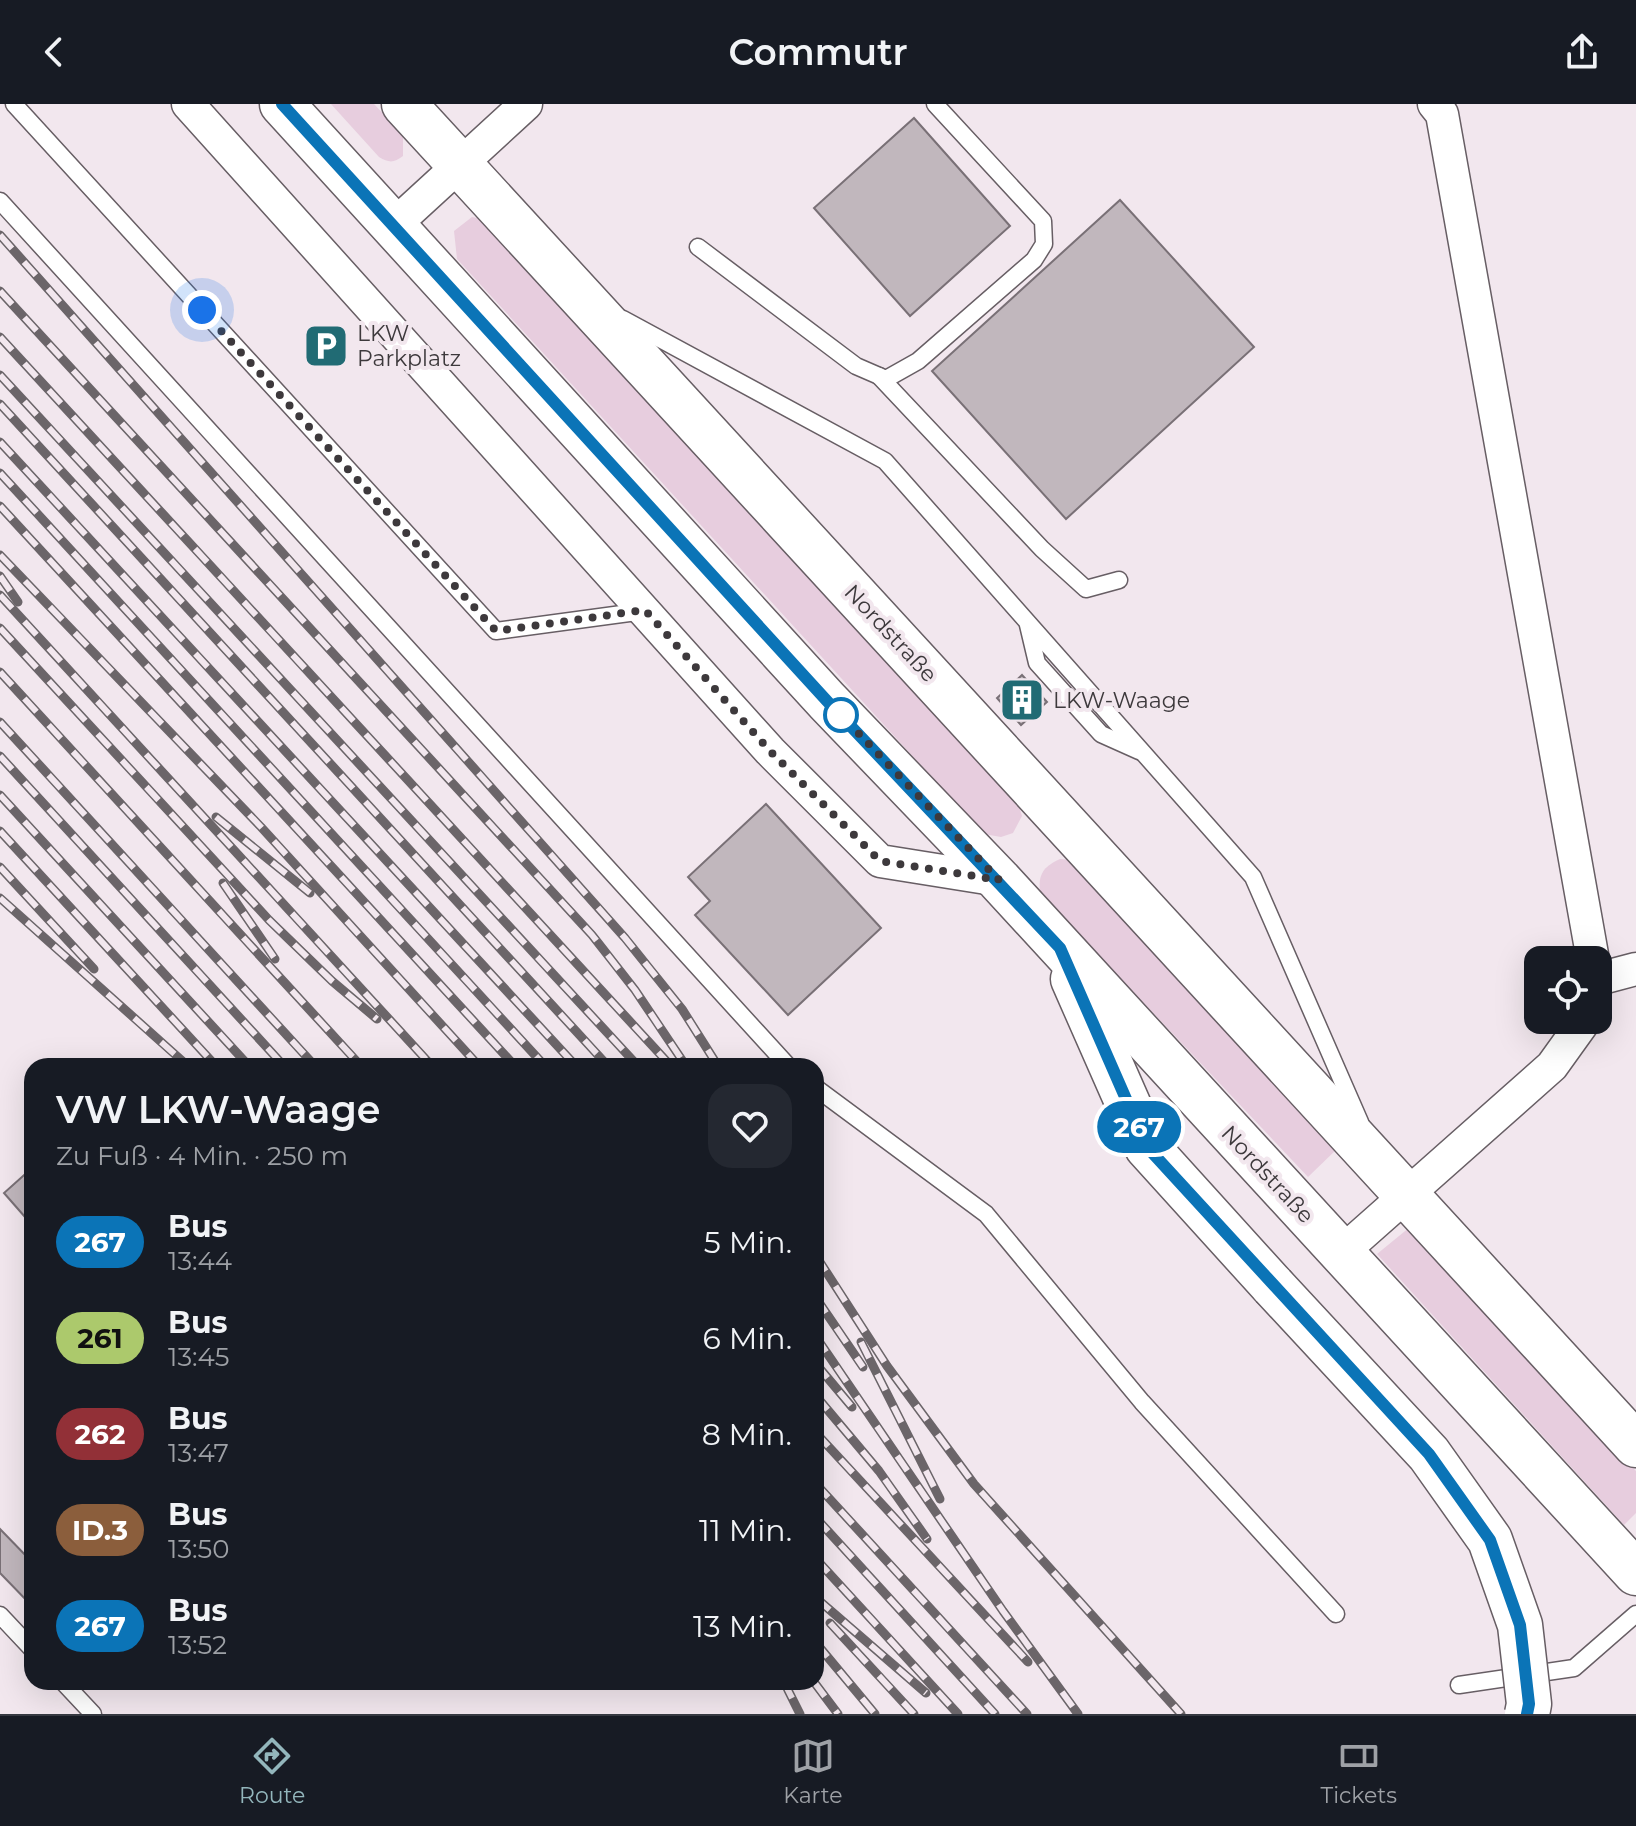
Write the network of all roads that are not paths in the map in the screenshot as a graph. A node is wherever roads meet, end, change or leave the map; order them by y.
1 (14, 104) edge
2 (188, 104) edge
3 (282, 104) edge
4 (404, 104) edge
5 (526, 104) edge
6 (935, 104) edge
7 (1434, 104) edge
8 (461, 165) junction
9 (0, 201) edge
10 (393, 226) junction
11 (698, 247) dead end
12 (583, 298) junction
13 (879, 376) junction
14 (1119, 580) dead end
15 (645, 610) junction
16 (999, 880) junction
17 (1591, 946) edge
18 (1060, 948) junction
19 (1636, 969) edge
20 (1612, 975) edge
21 (1575, 1034) edge
22 (781, 1058) edge
23 (824, 1094) edge
24 (1392, 1180) junction
25 (1341, 1253) junction
26 (1636, 1445) edge
27 (1634, 1567) edge
28 (1336, 1614) dead end
29 (1636, 1614) edge
30 (0, 1615) edge
31 (24, 1640) edge
32 (1459, 1685) dead end
33 (70, 1690) edge
34 (93, 1714) edge
35 (1527, 1714) edge

1 - 15 lane
2 - 15 street
3 - 10 street, Nordstraße
4 - 8 street, Nordstraße
5 - 8 street
6 - 13 lane
7 - 17 street
8 - 10 street
8 - 12 street, Nordstraße
9 - 22 lane
10 - 16 street, Nordstraße
11 - 13 lane
12 - 24 street, Nordstraße
12 - 24 lane
13 - 14 lane
15 - 16 street
16 - 18 street, Nordstraße
18 - 25 street, Nordstraße
18 - 35 street, bridge
19 - 20 street
21 - 24 street
23 - 28 lane
24 - 25 street
24 - 26 street, Nordstraße
25 - 27 street, Nordstraße
29 - 32 lane
30 - 31 lane
33 - 34 lane

